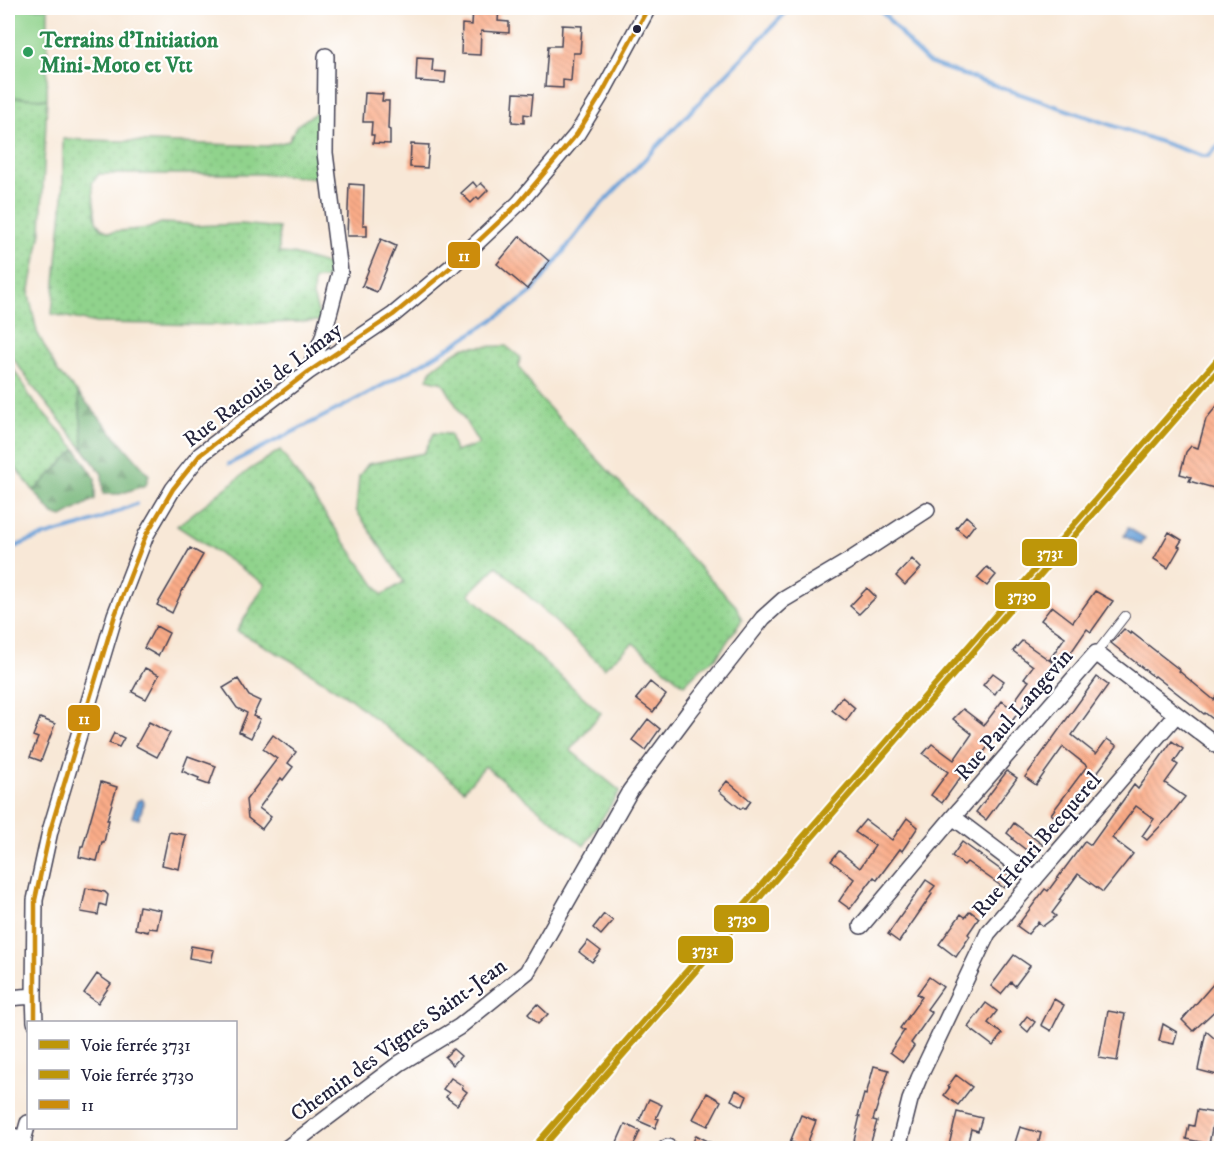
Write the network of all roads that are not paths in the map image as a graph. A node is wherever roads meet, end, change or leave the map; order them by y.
1 (648, 8) edge
2 (326, 56) dead end
3 (308, 372) junction
4 (927, 510) dead end
5 (1125, 616) dead end
6 (1096, 652) junction
7 (1176, 715) junction
8 (1221, 749) edge
9 (953, 817) junction
10 (1035, 879) junction
11 (861, 926) dead end
12 (34, 996) junction
13 (8, 998) edge
14 (35, 1021) edge
15 (27, 1127) edge
16 (8, 1134) edge
17 (23, 1144) edge
18 (287, 1149) edge
19 (898, 1149) edge

1 - 3 street, Rue Ratouis de Limay
2 - 3 street
3 - 12 street, Rue Ratouis de Limay
4 - 18 street, Chemin des Vignes Saint-Jean
5 - 6 lane
6 - 7 street, Rue Paul Langevin
6 - 9 street, Rue Paul Langevin
7 - 8 street, Rue Paul Langevin
7 - 10 street, Rue Henri Becquerel
9 - 10 street
9 - 11 street, Rue Paul Langevin
10 - 19 street, Rue Henri Becquerel
12 - 13 street
12 - 14 street, Rue Ratouis de Limay
15 - 17 street
16 - 17 street

